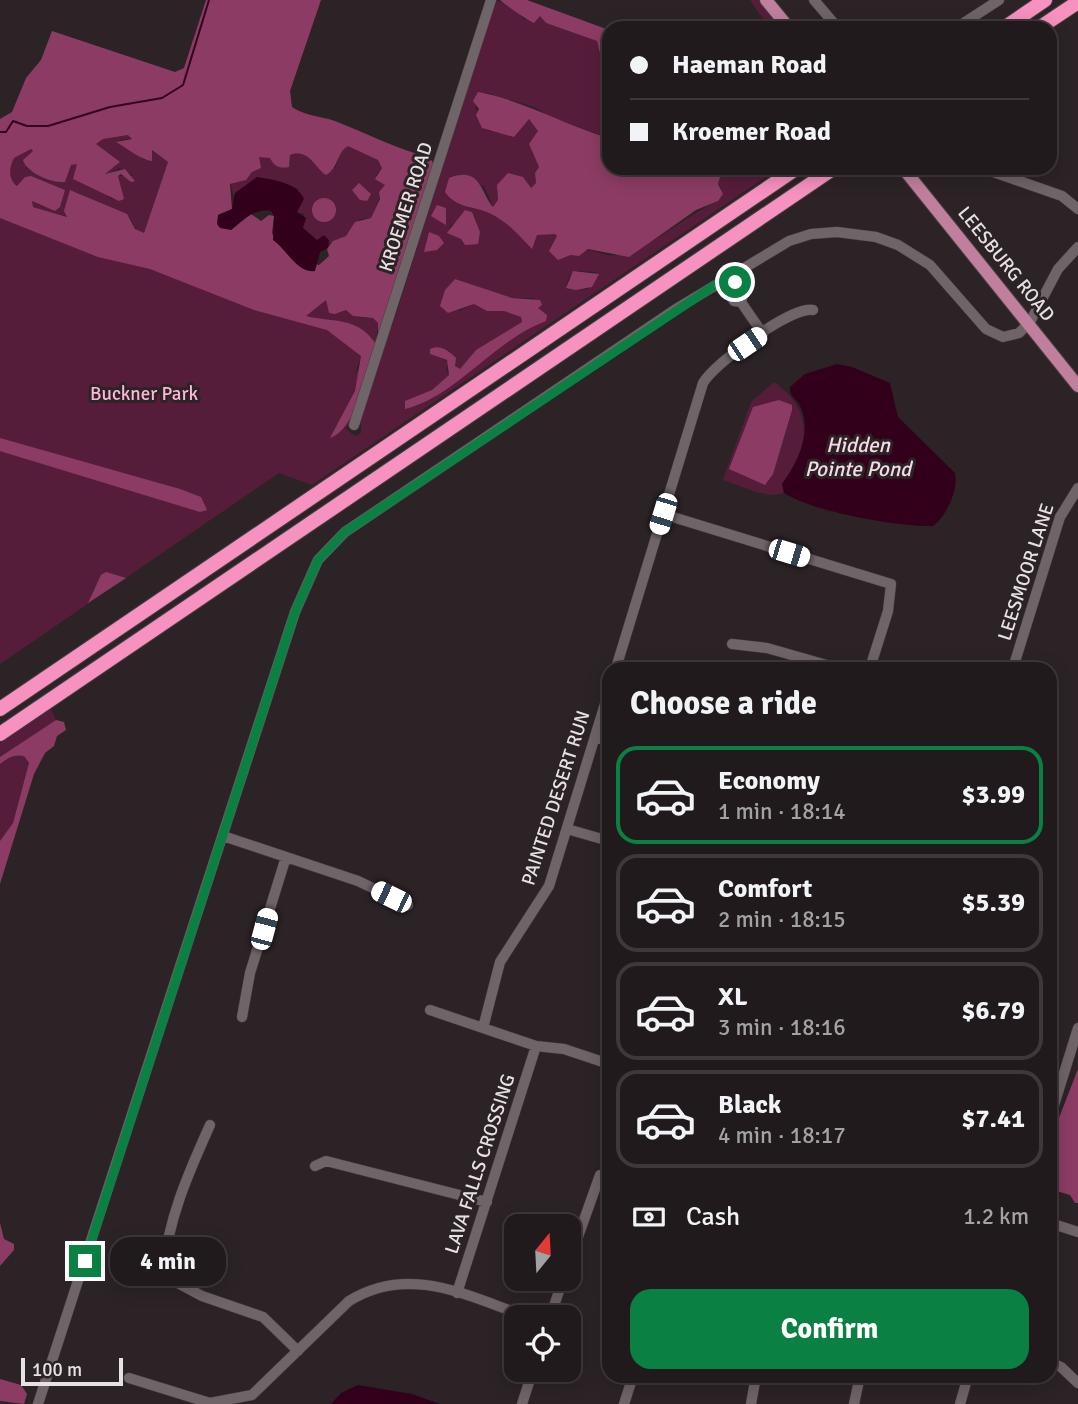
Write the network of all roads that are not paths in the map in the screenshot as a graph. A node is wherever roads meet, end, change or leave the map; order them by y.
1 (491, 0) edge
2 (766, 0) edge
3 (814, 0) edge
4 (999, 0) edge
5 (1045, 0) edge
6 (1078, 2) edge
7 (783, 21) edge
8 (832, 21) edge
9 (967, 21) edge
10 (1014, 21) edge
11 (1050, 21) edge
12 (787, 175) edge
13 (824, 175) edge
14 (909, 175) edge
15 (1002, 175) edge
16 (1078, 209) edge
17 (1078, 247) edge
18 (730, 275) junction
19 (720, 281) junction
20 (741, 302) junction
21 (813, 310) dead end
22 (1030, 322) junction
23 (763, 334) junction
24 (1078, 386) edge
25 (354, 425) dead end
26 (1078, 488) edge
27 (663, 514) junction
28 (732, 644) dead end
29 (618, 662) edge
30 (816, 662) edge
31 (872, 662) edge
32 (1015, 662) edge
33 (0, 709) edge
34 (602, 714) edge
35 (0, 734) edge
36 (595, 737) junction
37 (602, 739) edge
38 (567, 829) junction
39 (223, 836) junction
40 (602, 840) edge
41 (286, 857) junction
42 (408, 905) dead end
43 (430, 1010) dead end
44 (242, 1017) dead end
45 (483, 1028) junction
46 (1078, 1028) edge
47 (536, 1046) junction
48 (602, 1062) edge
49 (1057, 1096) edge
50 (211, 1125) dead end
51 (315, 1166) dead end
52 (600, 1175) dead end
53 (487, 1202) junction
54 (1057, 1225) edge
55 (581, 1228) edge
56 (1078, 1232) edge
57 (457, 1293) junction
58 (504, 1309) edge
59 (298, 1351) junction
60 (1057, 1365) edge
61 (130, 1378) dead end
62 (529, 1382) edge
63 (1078, 1382) edge
64 (631, 1383) edge
65 (755, 1383) edge
66 (858, 1383) edge
67 (966, 1383) edge
68 (254, 1400) edge
69 (38, 1404) edge
70 (522, 1404) edge
71 (624, 1404) edge
72 (751, 1404) edge
73 (854, 1404) edge
74 (960, 1404) edge

1 - 25 street, KROEMER ROAD
2 - 7 main road
3 - 8 street
4 - 9 street
5 - 10 highway
6 - 11 highway
12 - 33 highway
13 - 35 highway
14 - 22 main road, LEESBURG ROAD
15 - 16 street
17 - 22 street
18 - 19 street
18 - 20 street
18 - 22 street
19 - 20 street
19 - 39 street
20 - 23 street
21 - 23 street
22 - 24 main road, LEESBURG ROAD
23 - 27 street
26 - 32 street, LEESMOOR LANE
27 - 29 street
27 - 31 street
28 - 30 street
34 - 36 street, PAINTED DESERT RUN
36 - 37 street
36 - 38 street, PAINTED DESERT RUN
38 - 40 street
38 - 45 street, PAINTED DESERT RUN
39 - 41 street
39 - 69 street
41 - 42 street
41 - 44 street
43 - 45 street
45 - 47 street
46 - 49 street
47 - 48 street
47 - 53 street, LAVA FALLS CROSSING
50 - 59 street
51 - 53 street
52 - 55 street
53 - 57 street, LAVA FALLS CROSSING
54 - 56 street
57 - 58 street
57 - 59 street
59 - 68 street
60 - 63 street
61 - 68 street
62 - 70 street
64 - 71 street
65 - 72 street
66 - 73 street
67 - 74 street

